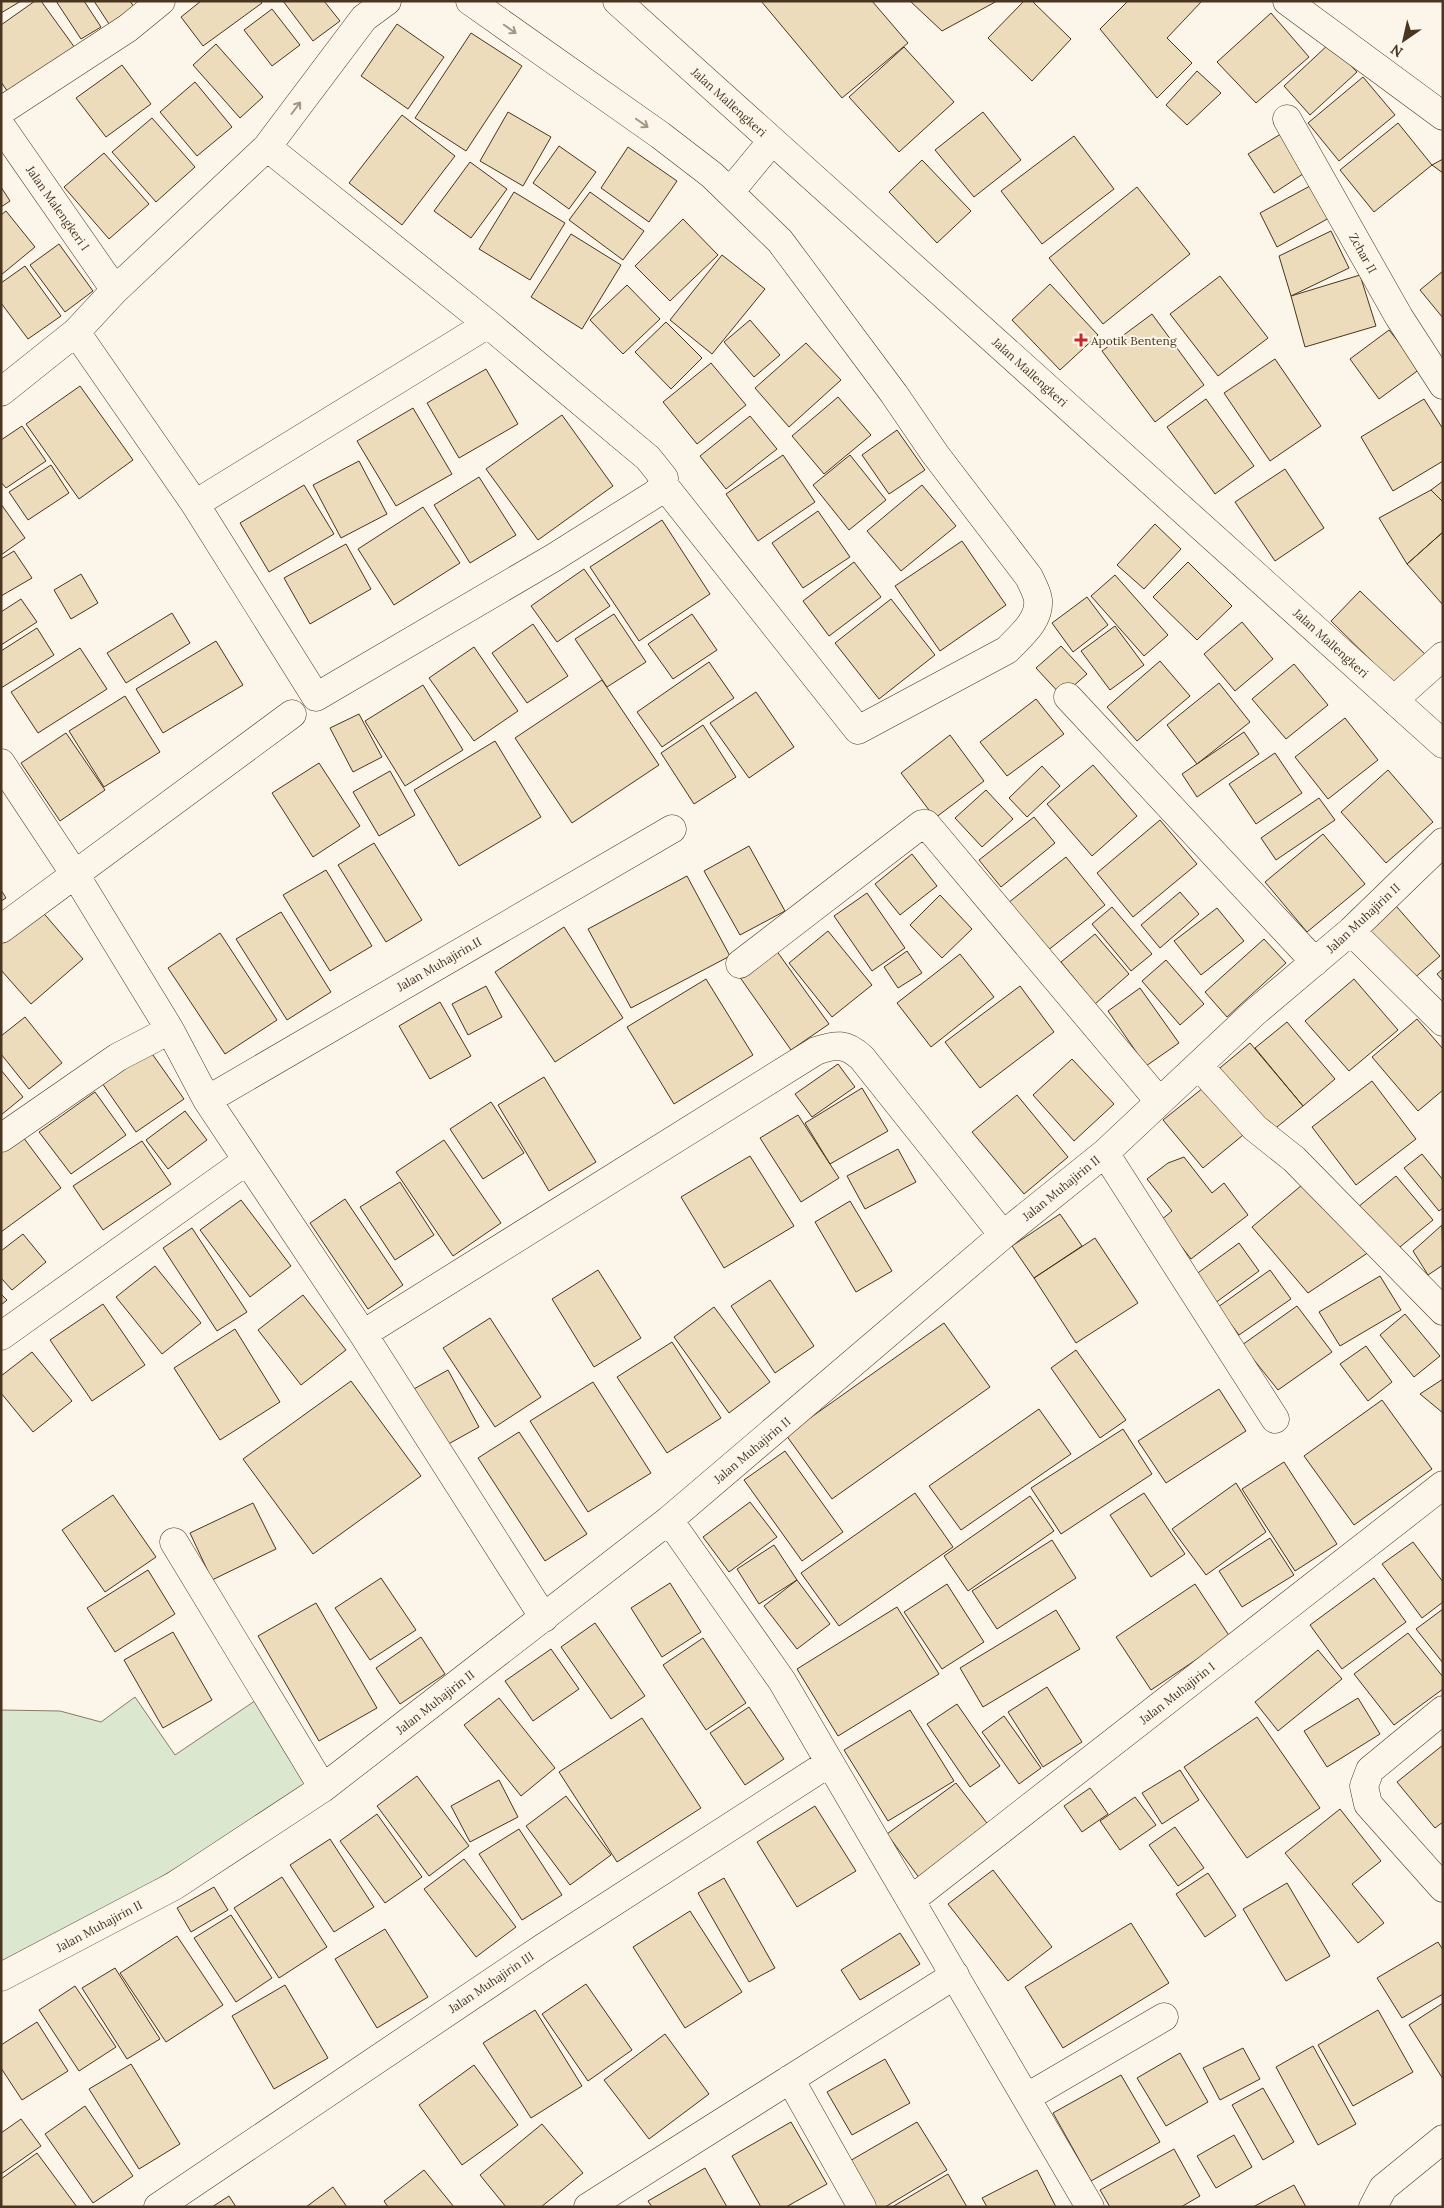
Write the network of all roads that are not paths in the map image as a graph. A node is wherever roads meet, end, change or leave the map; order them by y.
1 (160, 1) edge
2 (387, 1) edge
3 (470, 1) edge
4 (617, 1) edge
5 (1287, 1) edge
6 (1, 111) edge
7 (1443, 116) edge
8 (1287, 119) dead end
9 (1, 126) edge
10 (772, 141) junction
11 (267, 147) junction
12 (730, 192) junction
13 (115, 290) junction
14 (488, 324) junction
15 (76, 332) junction
16 (1443, 385) edge
17 (1, 392) edge
18 (663, 484) junction
19 (195, 504) junction
20 (1443, 656) edge
21 (1068, 697) dead end
22 (1394, 700) junction
23 (292, 714) dead end
24 (1443, 744) edge
25 (1, 763) edge
26 (672, 829) dead end
27 (1443, 842) edge
28 (76, 876) junction
29 (1, 929) edge
30 (1351, 931) junction
31 (1315, 962) junction
32 (740, 964) dead end
33 (1443, 1022) edge
34 (170, 1030) junction
35 (1199, 1066) junction
36 (207, 1100) junction
37 (1159, 1101) junction
38 (1, 1138) edge
39 (1105, 1153) junction
40 (246, 1161) junction
41 (1003, 1235) junction
42 (1443, 1311) edge
43 (363, 1334) junction
44 (1, 1336) edge
45 (1275, 1419) dead end
46 (1443, 1486) edge
47 (669, 1520) junction
48 (174, 1542) dead end
49 (544, 1618) junction
50 (1443, 1710) edge
51 (829, 1762) junction
52 (323, 1788) junction
53 (1443, 1888) edge
54 (911, 1900) junction
55 (956, 1976) junction
56 (1, 1977) edge
57 (1164, 2017) dead end
58 (790, 2079) junction
59 (1027, 2097) junction
60 (1443, 2140) edge
61 (623, 2198) edge
62 (158, 2207) edge
63 (588, 2207) edge
64 (862, 2207) edge
65 (1090, 2207) edge
66 (1373, 2207) edge

1 - 6 street
11 -> 2 street
3 -> 12 street
4 - 10 street, Jalan Mallengkeri
5 - 7 street
8 - 16 street, Zchar II
9 - 13 street, Jalan Malengkeri I
10 - 12 street
10 - 22 street, Jalan Mallengkeri
11 - 13 street
11 - 14 street
12 - 18 street
13 - 15 street
14 - 18 street
14 - 19 street
15 - 17 street
15 - 19 street
18 - 19 street
20 - 22 street
21 - 31 street
22 - 24 street, Jalan Mallengkeri
23 - 28 street
25 - 28 street
26 - 36 street, Jalan Muhajirin.II
27 - 30 street, Jalan Muhajirin II
28 - 29 street
28 - 34 street
30 - 31 street, Jalan Muhajirin II
30 - 33 street
31 - 35 street, Jalan Muhajirin II
32 - 37 street
34 - 36 street
34 - 38 street
35 - 37 street, Jalan Muhajirin II
35 - 42 street
36 - 40 street
37 - 39 street, Jalan Muhajirin II
39 - 41 street, Jalan Muhajirin II
39 - 45 street
40 - 43 street
40 - 44 street
41 - 43 street
41 - 47 street, Jalan Muhajirin II
43 - 49 street
46 - 54 street, Jalan Muhajirin I
47 - 49 street, Jalan Muhajirin II
47 - 51 street
48 - 52 street
49 - 52 street, Jalan Muhajirin II
50 - 53 street
51 - 54 street
51 - 62 street, Jalan Muhajirin III
52 - 56 street, Jalan Muhajirin II
54 - 55 street
55 - 58 street
55 - 59 street
57 - 59 street
58 - 61 street
58 - 64 street
59 - 65 street
60 - 66 street
61 - 63 street

